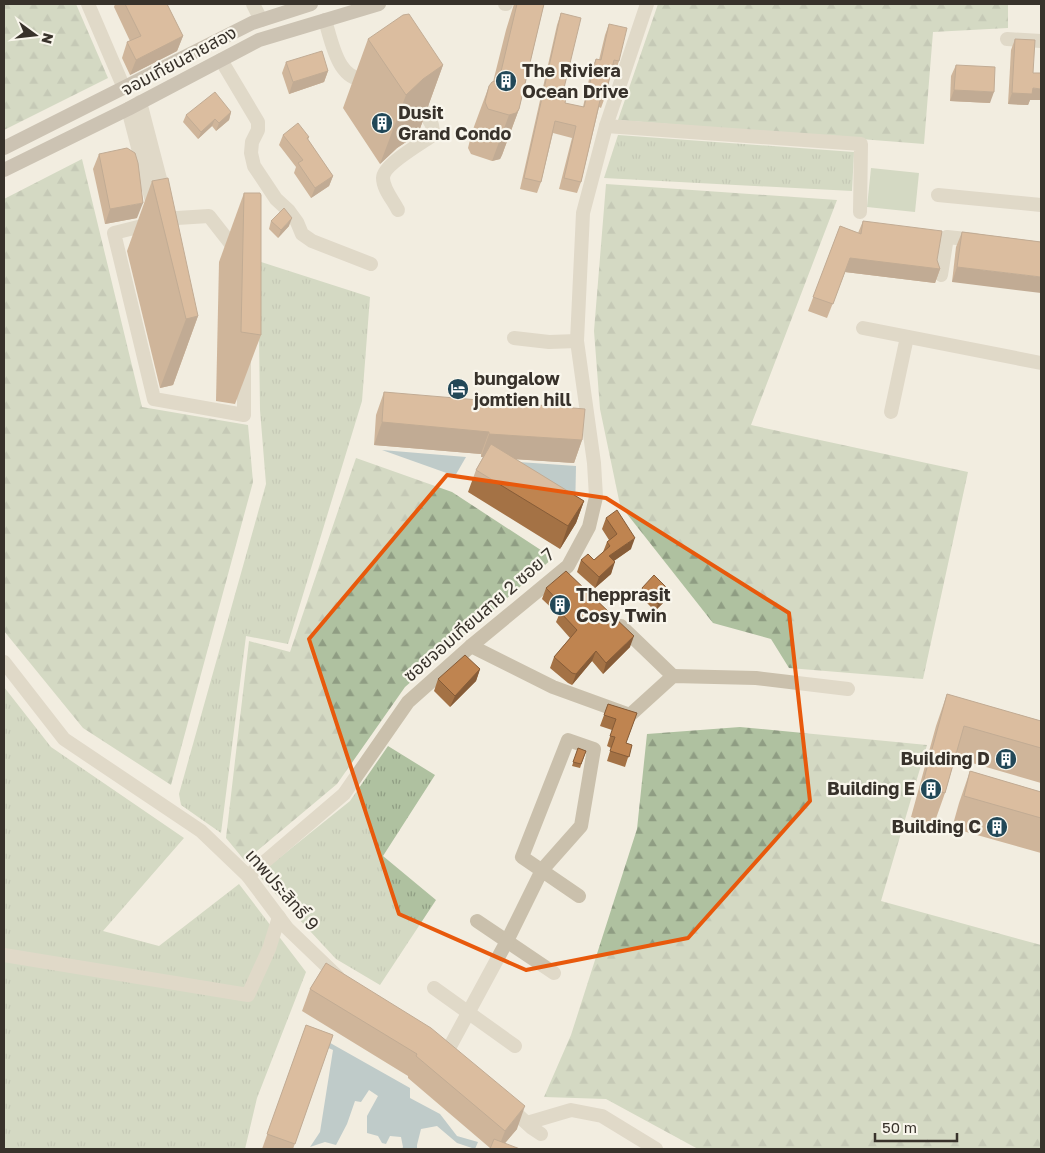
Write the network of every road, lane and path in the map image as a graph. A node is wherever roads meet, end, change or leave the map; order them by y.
1 (88, 4) edge
2 (253, 4) edge
3 (311, 4) edge
4 (379, 4) edge
5 (647, 4) edge
6 (261, 20) junction
7 (325, 20) junction
8 (1007, 39) dead end
9 (1041, 41) edge
10 (221, 60) junction
11 (381, 75) edge
12 (408, 84) edge
13 (124, 88) junction
14 (134, 106) junction
15 (606, 126) junction
16 (4, 148) edge
17 (4, 170) edge
18 (938, 195) dead end
19 (1041, 205) edge
20 (398, 210) dead end
21 (860, 212) dead end
22 (163, 221) junction
23 (986, 242) edge
24 (244, 261) edge
25 (372, 264) dead end
26 (941, 275) edge
27 (863, 328) dead end
28 (907, 337) junction
29 (514, 338) dead end
30 (577, 341) junction
31 (244, 347) edge
32 (1041, 363) edge
33 (892, 412) dead end
34 (611, 616) edge
35 (471, 646) junction
36 (4, 662) edge
37 (673, 676) junction
38 (848, 689) dead end
39 (542, 870) junction
40 (248, 876) junction
41 (579, 896) dead end
42 (279, 916) junction
43 (477, 921) dead end
44 (507, 941) junction
45 (4, 955) edge
46 (554, 973) dead end
47 (352, 988) edge
48 (434, 988) dead end
49 (470, 1012) junction
50 (515, 1046) dead end
51 (447, 1052) edge
52 (498, 1096) edge
53 (527, 1123) junction
54 (541, 1134) dead end
55 (656, 1149) edge

1 - 13 street
2 - 6 street
3 - 6 main road, จอมเทียนสายสอง
4 - 7 main road, จอมเทียนสายสอง
5 - 15 street, ซอยจอมเทียนสาย 2 ซอย 7
6 - 13 main road, จอมเทียนสายสอง
7 - 10 main road, จอมเทียนสายสอง
7 - 11 street
8 - 9 street
10 - 14 main road, จอมเทียนสายสอง
10 - 25 street
12 - 20 street
13 - 16 main road, จอมเทียนสายสอง
14 - 17 main road, จอมเทียนสายสอง
14 - 22 street
15 - 21 street
15 - 30 street, ซอยจอมเทียนสาย 2 ซอย 7
18 - 19 street
22 - 24 street
22 - 31 street
23 - 26 street
27 - 28 street
28 - 32 street
28 - 33 street
29 - 30 street
30 - 35 street, ซอยจอมเทียนสาย 2 ซอย 7
34 - 37 street
35 - 37 street
35 - 40 street, ซอยจอมเทียนสาย 2 ซอย 7
36 - 40 street, เทพประสิทธิ์ 9
37 - 38 street
39 - 39 street
39 - 41 street
39 - 44 street
40 - 42 street, เทพประสิทธิ์ 9
42 - 45 street
42 - 47 street, เทพประสิทธิ์ 9
43 - 44 street
44 - 46 street
44 - 49 street
48 - 49 street
49 - 50 street
49 - 51 street
52 - 53 street
53 - 54 street
53 - 55 street

